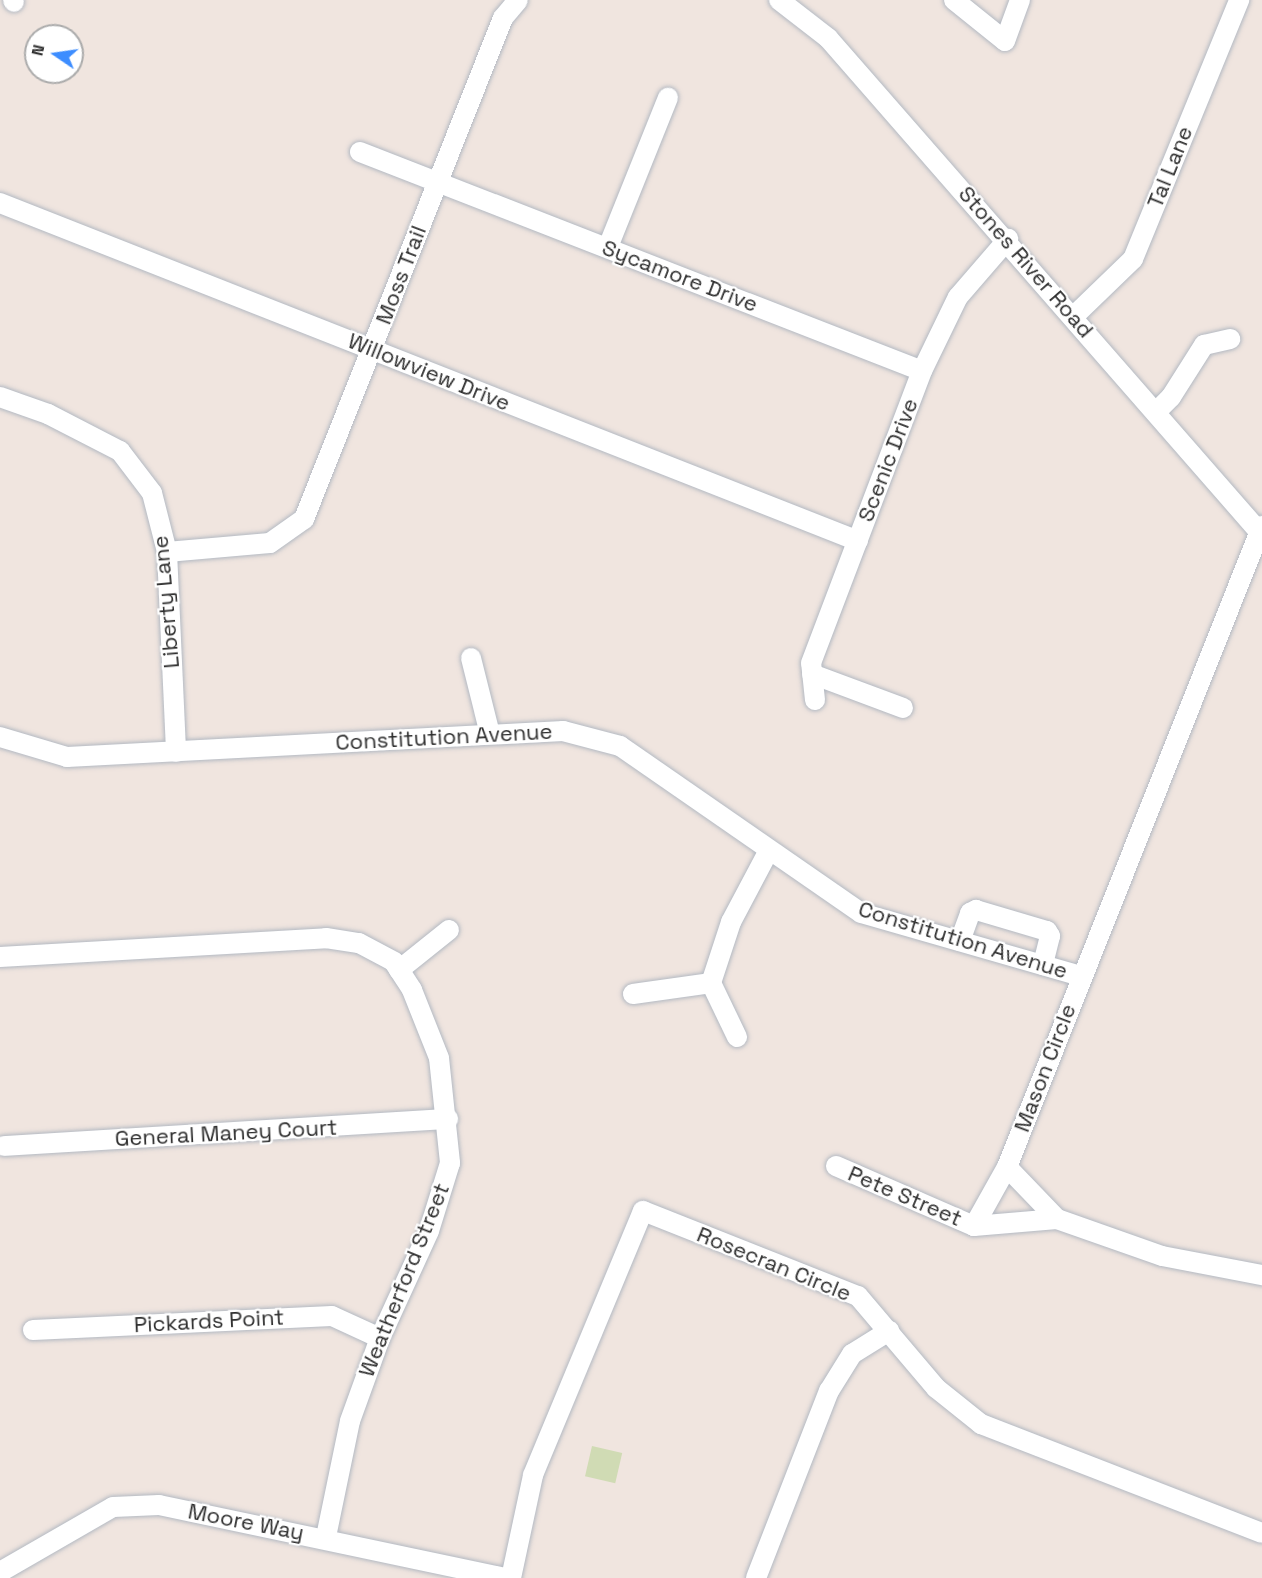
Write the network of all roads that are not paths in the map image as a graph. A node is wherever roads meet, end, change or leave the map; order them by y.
1 (518, 0) edge
2 (779, 0) edge
3 (954, 0) edge
4 (1020, 0) edge
5 (1239, 0) edge
6 (668, 98) dead end
7 (360, 152) dead end
8 (437, 182) junction
9 (0, 203) edge
10 (1008, 239) junction
11 (608, 247) junction
12 (1074, 316) junction
13 (1230, 339) dead end
14 (373, 350) junction
15 (922, 371) junction
16 (0, 397) edge
17 (1156, 412) junction
18 (1261, 531) edge
19 (858, 541) junction
20 (167, 552) junction
21 (471, 658) dead end
22 (812, 674) junction
23 (815, 700) dead end
24 (903, 708) dead end
25 (490, 734) junction
26 (0, 737) edge
27 (176, 752) junction
28 (768, 852) junction
29 (449, 930) dead end
30 (960, 941) junction
31 (0, 957) edge
32 (1042, 965) junction
33 (399, 970) junction
34 (1081, 976) junction
35 (711, 983) junction
36 (633, 994) dead end
37 (737, 1037) dead end
38 (448, 1119) junction
39 (4, 1146) dead end
40 (836, 1166) dead end
41 (1007, 1167) junction
42 (1057, 1219) junction
43 (974, 1226) junction
44 (1262, 1275) edge
45 (33, 1330) dead end
46 (889, 1331) junction
47 (380, 1338) junction
48 (1262, 1533) edge
49 (326, 1537) junction
50 (0, 1572) edge
51 (505, 1578) edge
52 (511, 1578) edge
53 (756, 1578) edge

1 - 8 street, Moss Trail
2 - 10 street, Stones River Road
3 - 4 street
5 - 12 street, Tal Lane
6 - 11 street
7 - 8 street, Sycamore Drive
8 - 11 street, Sycamore Drive
8 - 14 street, Moss Trail
9 - 14 street, Willowview Drive
10 - 12 street, Stones River Road
10 - 15 street, Scenic Drive
11 - 15 street, Sycamore Drive
12 - 17 street, Stones River Road
13 - 17 street
14 - 19 street, Willowview Drive
14 - 20 street, Moss Trail
15 - 19 street, Scenic Drive
16 - 20 street, Liberty Lane
17 - 18 street, Stones River Road
18 - 34 street, Mason Circle
19 - 22 street, Scenic Drive
20 - 27 street, Liberty Lane
21 - 25 street
22 - 23 street, Scenic Drive
22 - 24 street
25 - 27 street, Constitution Avenue
25 - 28 street, Constitution Avenue
26 - 27 street, Constitution Avenue
28 - 30 street, Constitution Avenue
28 - 35 street
29 - 33 street
30 - 32 street, Constitution Avenue
30 - 32 street
31 - 33 street, Weatherford Street
32 - 34 street, Constitution Avenue
33 - 38 street, Weatherford Street
34 - 41 street, Mason Circle
35 - 36 street
35 - 37 street
38 - 39 street, General Maney Court
38 - 47 street, Weatherford Street
40 - 43 street, Pete Street
41 - 42 street
41 - 43 street, Mason Circle
42 - 43 street
42 - 44 street
45 - 47 street, Pickards Point
46 - 48 street, Rosecran Circle
46 - 52 street, Rosecran Circle
46 - 53 street
47 - 49 street, Weatherford Street
49 - 50 street, Moore Way
49 - 51 street, Moore Way

